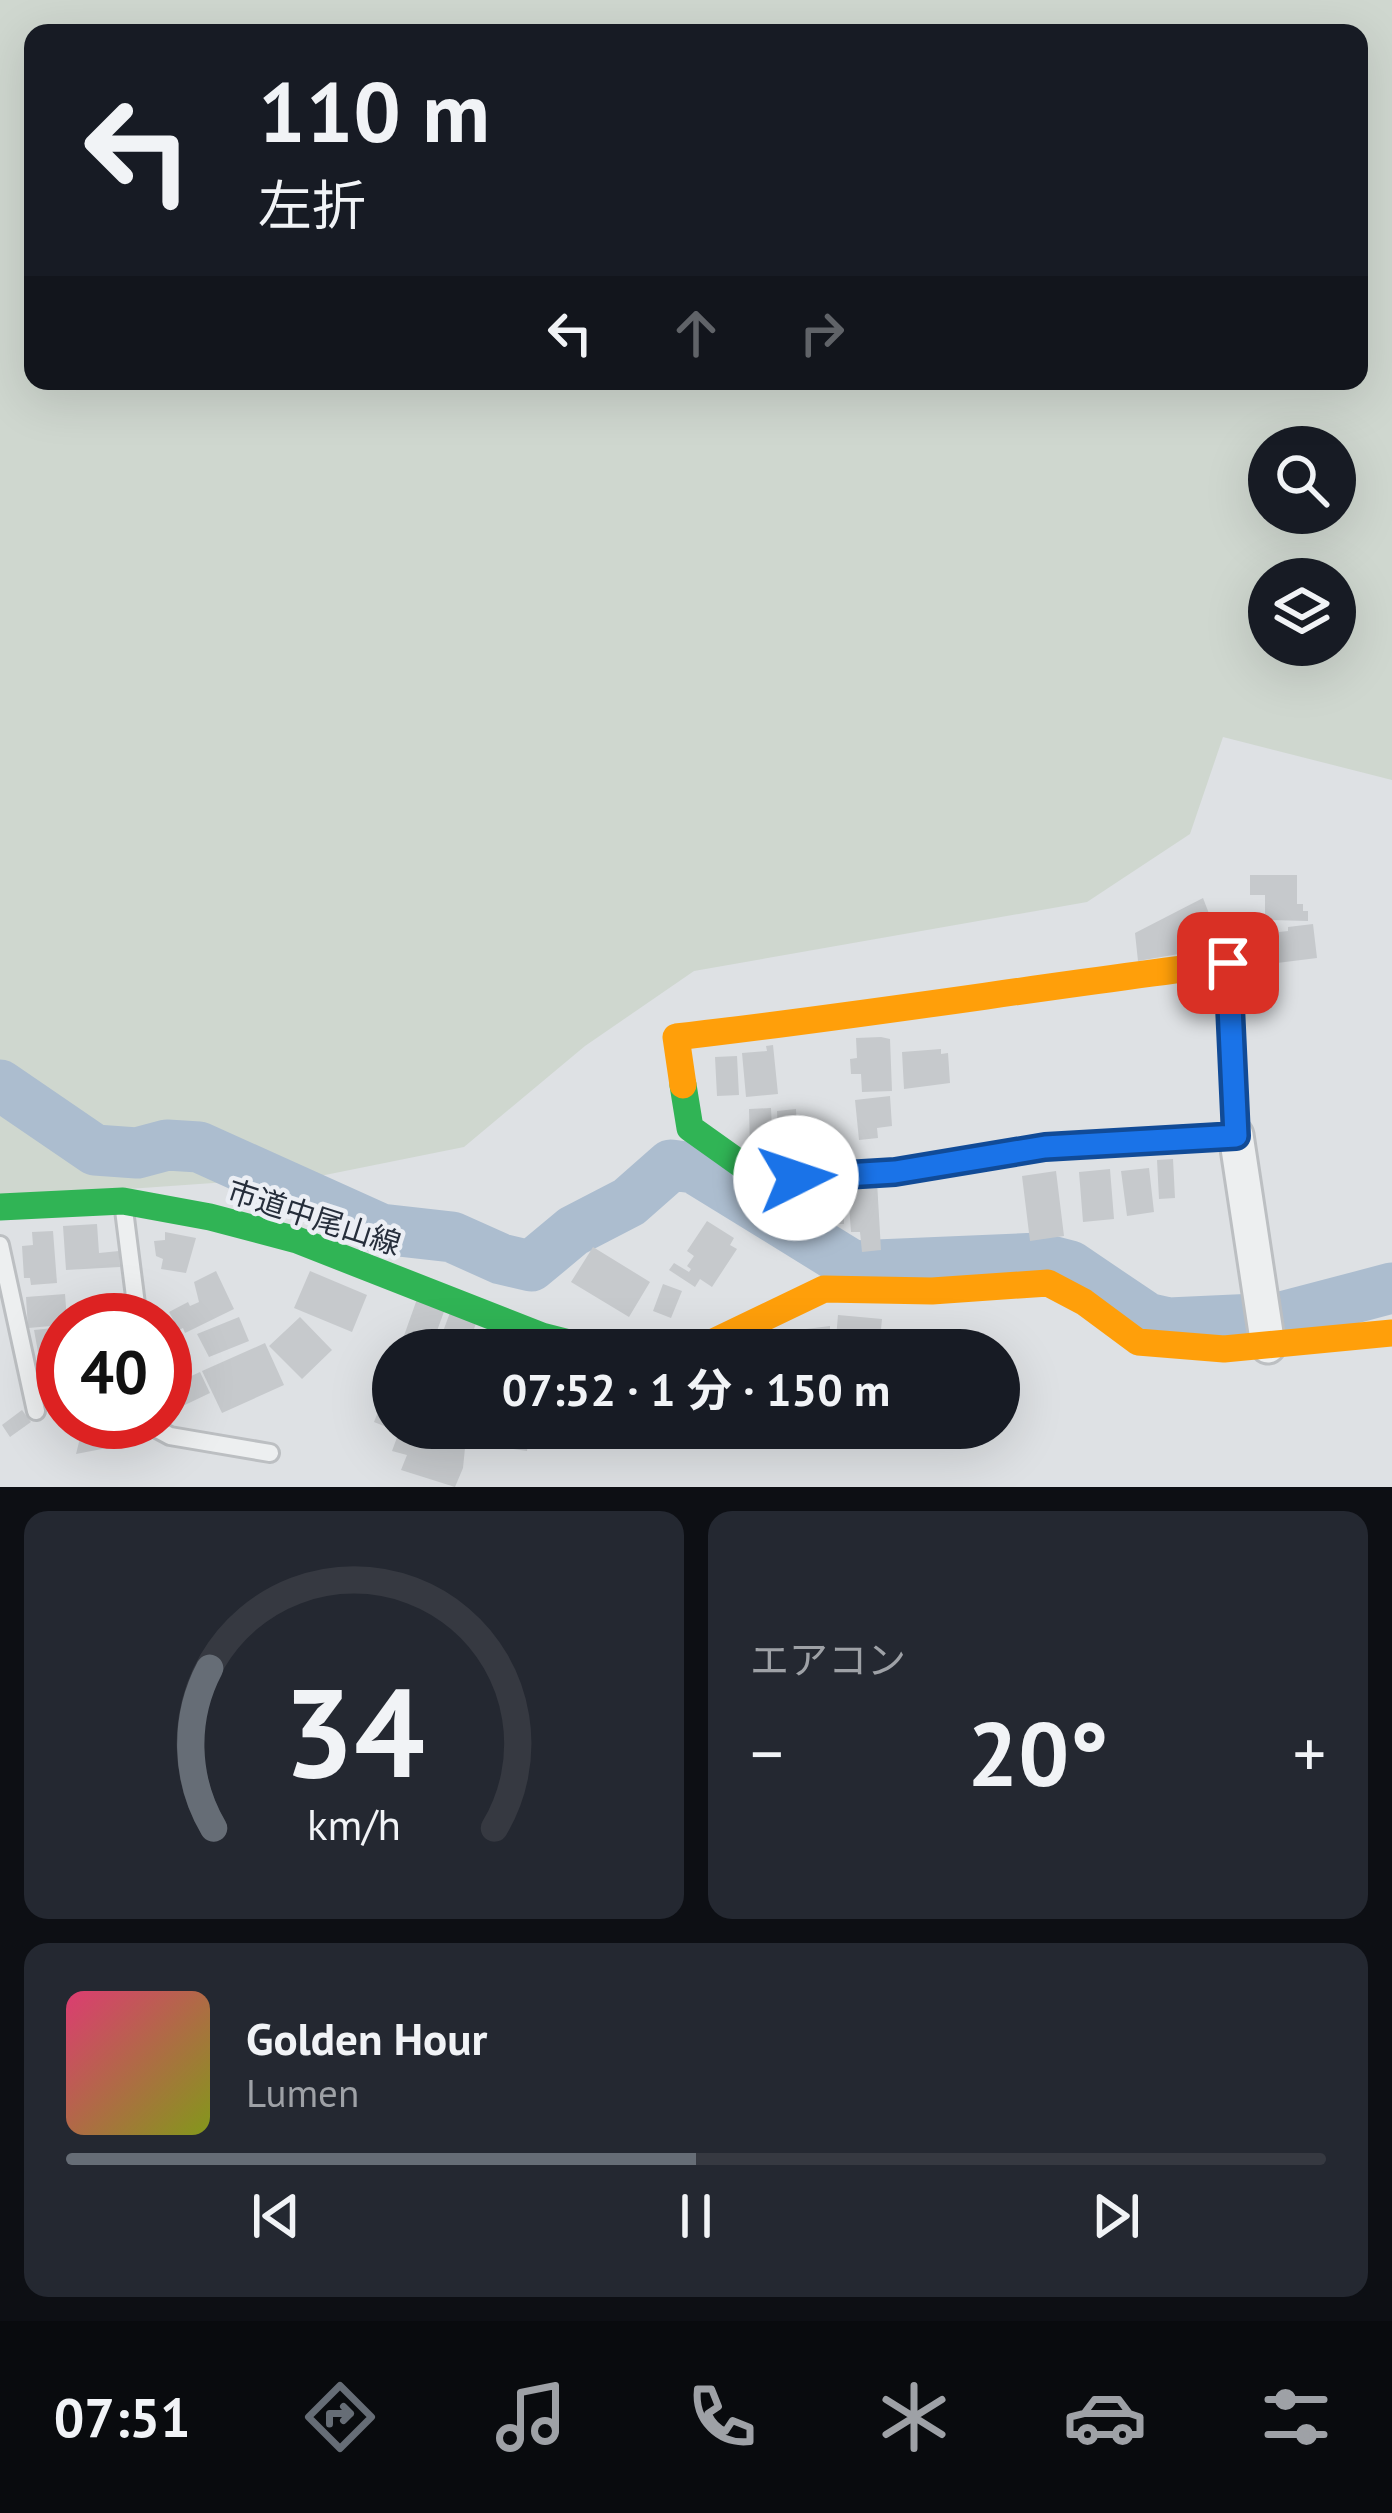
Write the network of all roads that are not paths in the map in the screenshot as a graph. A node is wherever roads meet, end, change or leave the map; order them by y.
1 (1236, 1136) junction
2 (123, 1201) junction
3 (0, 1207) edge
4 (0, 1245) edge
5 (135, 1293) edge
6 (524, 1329) edge
7 (741, 1329) edge
8 (1265, 1331) junction
9 (1392, 1333) edge
10 (36, 1412) dead end
11 (192, 1440) edge
12 (270, 1453) dead end

1 - 1 street
1 - 8 street
2 - 3 street, 市道中尾山線
2 - 5 lane
2 - 6 street, 市道中尾山線
4 - 10 lane
7 - 8 street
8 - 9 street
11 - 12 lane

